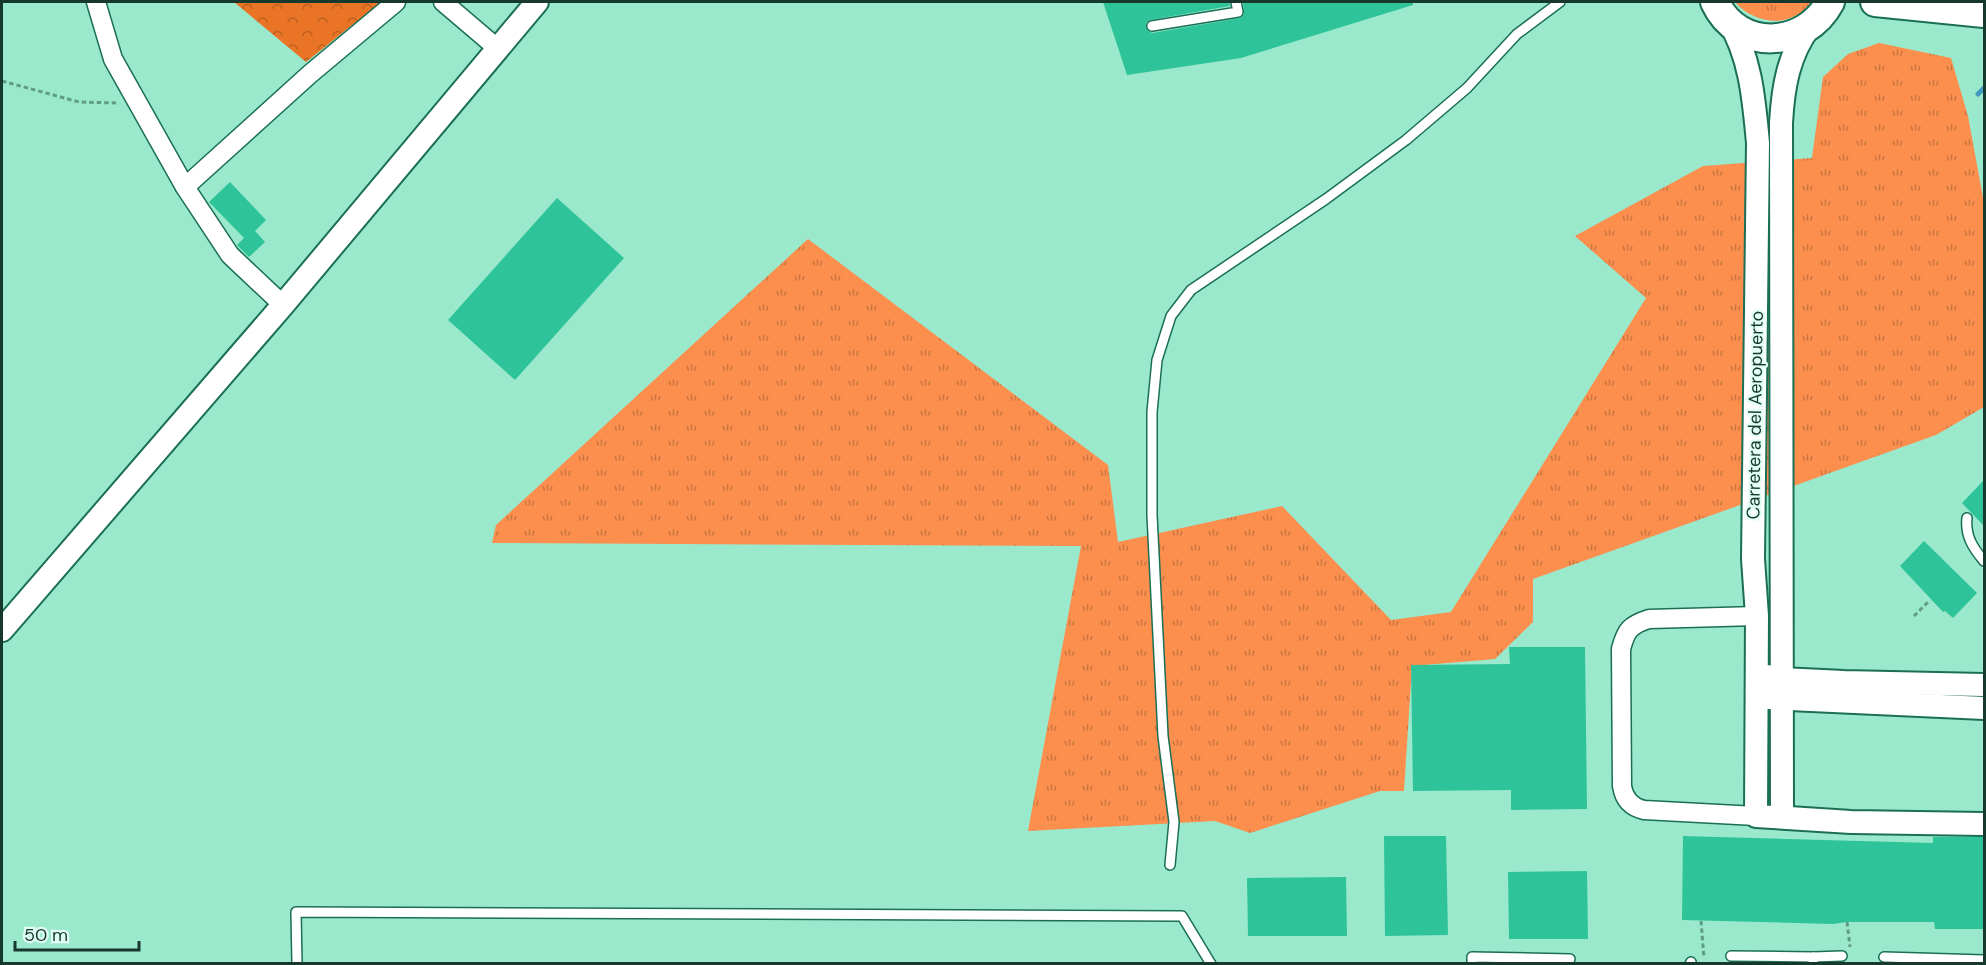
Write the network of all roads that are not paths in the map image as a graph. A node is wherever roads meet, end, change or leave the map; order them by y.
1 (96, 2) edge
2 (396, 2) edge
3 (443, 2) edge
4 (537, 2) edge
5 (1236, 2) edge
6 (1560, 2) edge
7 (1830, 2) edge
8 (1875, 2) edge
9 (1721, 11) edge
10 (1984, 13) edge
11 (1152, 26) dead end
12 (1810, 26) junction
13 (497, 48) junction
14 (185, 187) junction
15 (283, 305) junction
16 (1967, 518) dead end
17 (1984, 561) edge
18 (1757, 616) junction
19 (2, 630) edge
20 (1757, 674) junction
21 (1984, 685) edge
22 (1781, 688) junction
23 (1757, 698) junction
24 (1984, 708) edge
25 (1756, 816) junction
26 (1782, 817) junction
27 (1984, 824) edge
28 (1170, 865) dead end
29 (1846, 955) road end
30 (1731, 956) dead end
31 (1884, 957) dead end
32 (1570, 960) dead end
33 (1813, 960) edge
34 (1984, 960) edge
35 (297, 963) edge
36 (1211, 963) edge
37 (1472, 963) edge

1 - 14 street
2 - 14 street
3 - 13 street
4 - 13 street
5 - 11 lane
6 - 28 lane
7 - 12 main road
8 - 10 main road
9 - 12 main road
9 - 18 street, Carretera del Aeropuerto
12 - 22 street, Carretera del Aeropuerto
13 - 15 street
14 - 15 street
15 - 19 street
16 - 17 lane
18 - 20 street, Carretera del Aeropuerto
18 - 25 street
20 - 22 street
20 - 23 street, Carretera del Aeropuerto
21 - 22 street
22 - 23 street
22 - 24 street
22 - 26 street, Carretera del Aeropuerto
23 - 25 street, Carretera del Aeropuerto
25 - 26 street
26 - 27 street
29 - 33 lane
30 - 33 lane
31 - 34 lane
32 - 37 lane
35 - 36 lane

